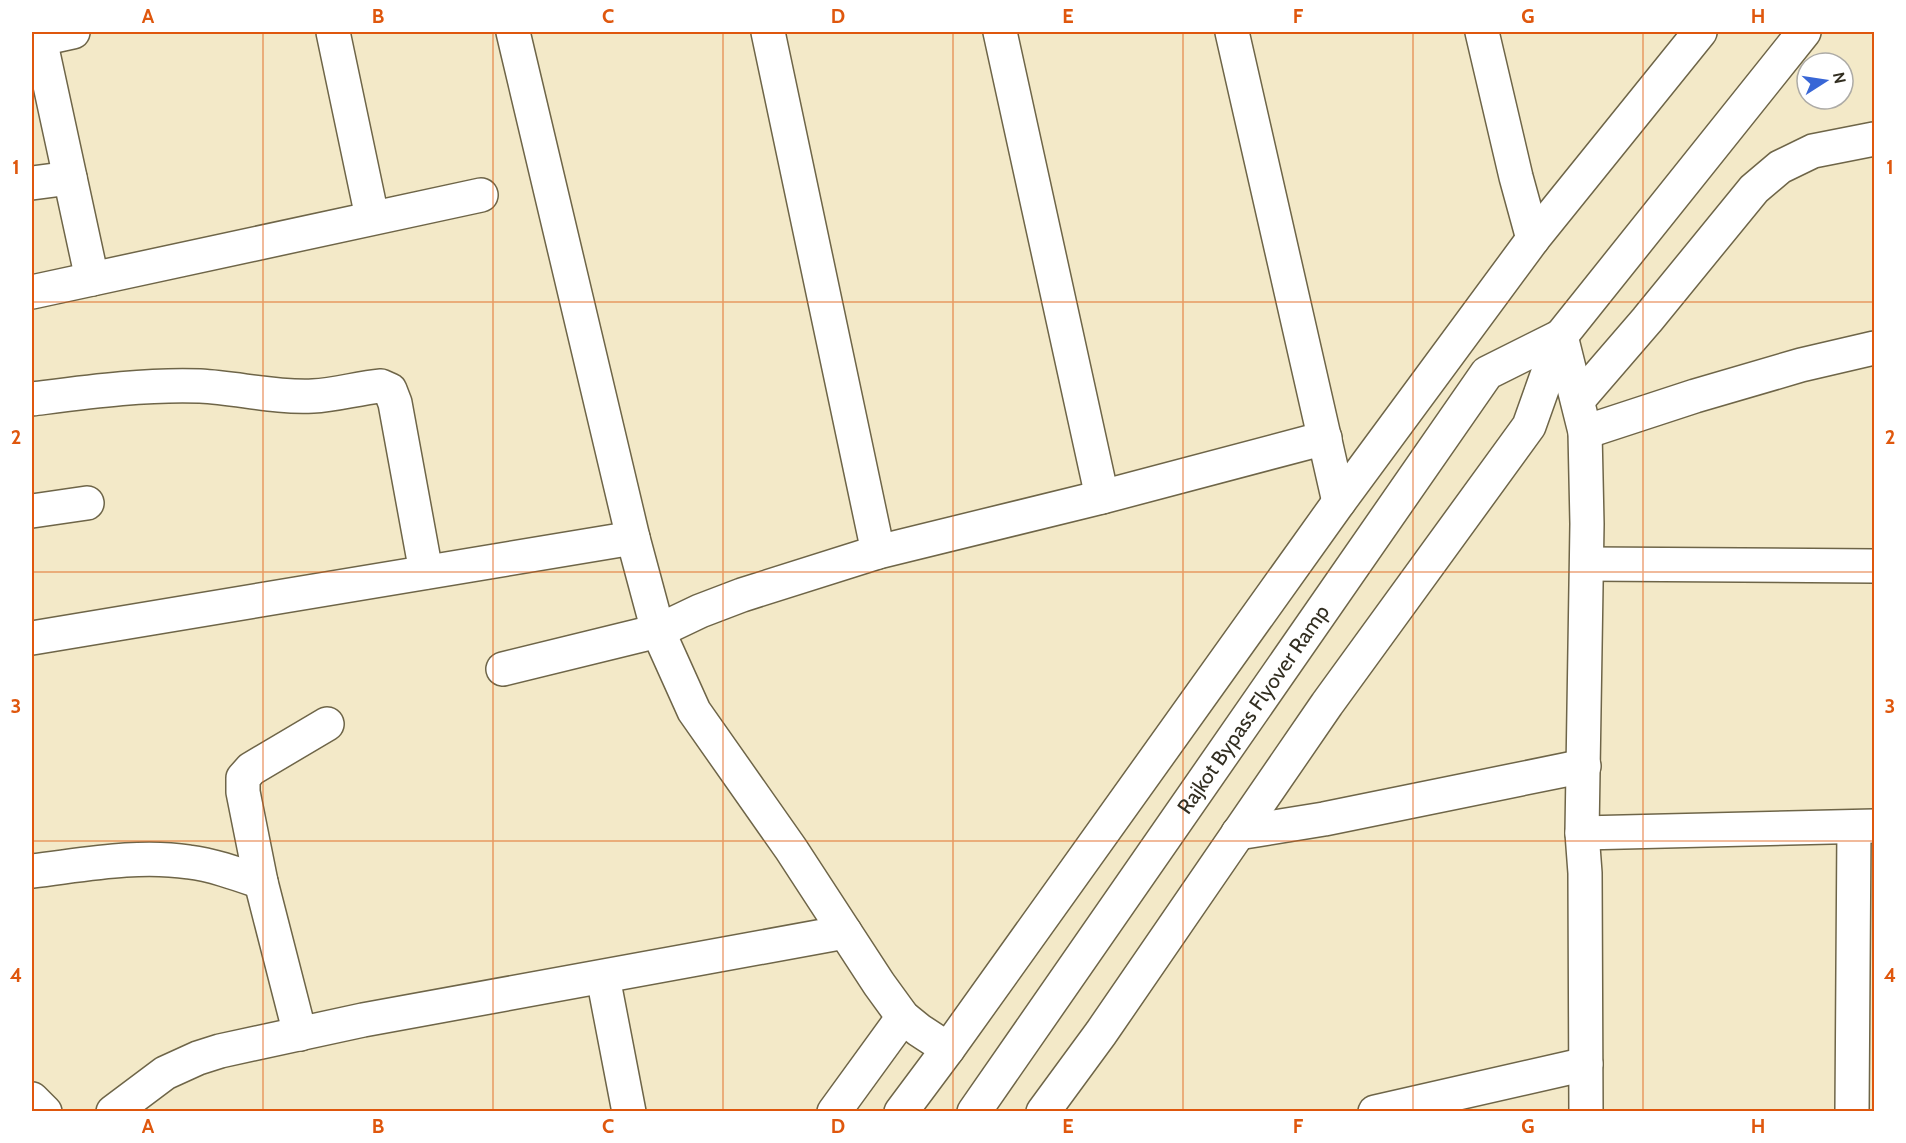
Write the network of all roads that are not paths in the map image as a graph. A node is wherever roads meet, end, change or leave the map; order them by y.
1 (73, 32) edge
2 (333, 32) edge
3 (513, 32) edge
4 (768, 32) edge
5 (1000, 32) edge
6 (1232, 32) edge
7 (1482, 32) edge
8 (1700, 32) edge
9 (1804, 32) edge
10 (36, 40) edge
11 (1875, 139) edge
12 (70, 178) junction
13 (32, 183) edge
14 (481, 195) dead end
15 (372, 217) junction
16 (1533, 239) junction
17 (92, 279) junction
18 (32, 291) edge
19 (1561, 336) junction
20 (1875, 348) edge
21 (32, 399) edge
22 (1578, 400) junction
23 (1585, 432) junction
24 (1325, 438) junction
25 (1102, 496) junction
26 (1339, 502) junction
27 (87, 503) dead end
28 (32, 511) edge
29 (633, 538) junction
30 (878, 552) junction
31 (1587, 564) junction
32 (1875, 566) edge
33 (426, 572) junction
34 (658, 632) junction
35 (32, 638) edge
36 (503, 669) dead end
37 (327, 724) dead end
38 (1584, 766) junction
39 (1864, 827) edge
40 (1238, 833) junction
41 (1582, 833) junction
42 (32, 871) edge
43 (261, 882) junction
44 (845, 933) junction
45 (603, 977) junction
46 (903, 1017) junction
47 (300, 1034) junction
48 (948, 1049) junction
49 (1586, 1064) junction
50 (32, 1098) edge
51 (45, 1112) edge
52 (114, 1112) edge
53 (629, 1112) edge
54 (834, 1112) edge
55 (901, 1112) edge
56 (974, 1112) edge
57 (1043, 1112) edge
58 (1375, 1112) edge
59 (1586, 1112) edge
60 (1852, 1112) edge

1 - 10 main road
2 - 15 main road
3 - 29 main road
4 - 30 main road
5 - 25 main road
6 - 24 main road
7 - 16 main road
8 - 16 main road
9 - 19 main road
10 - 12 main road
11 - 22 main road
12 - 13 main road
12 - 17 main road
14 - 15 main road
15 - 17 main road
16 - 26 main road
17 - 18 main road
19 - 22 main road
19 - 40 main road
19 - 56 main road, Rajkot Bypass Flyover Ramp
20 - 23 main road
21 - 33 main road
22 - 23 main road
23 - 31 main road
24 - 25 main road
24 - 26 main road
25 - 30 main road
26 - 48 main road
27 - 28 main road
29 - 33 main road
29 - 34 main road
30 - 34 main road
31 - 32 main road
31 - 38 main road
33 - 35 main road
34 - 36 main road
34 - 44 main road
37 - 43 main road
38 - 40 main road
38 - 41 main road
39 - 41 main road
39 - 60 main road
40 - 57 main road
41 - 49 main road
42 - 43 main road
43 - 47 main road
44 - 45 main road
44 - 46 main road
45 - 47 main road
45 - 53 main road
46 - 48 main road
46 - 54 main road
47 - 52 main road
48 - 55 main road
49 - 58 main road
49 - 59 main road
50 - 51 main road

